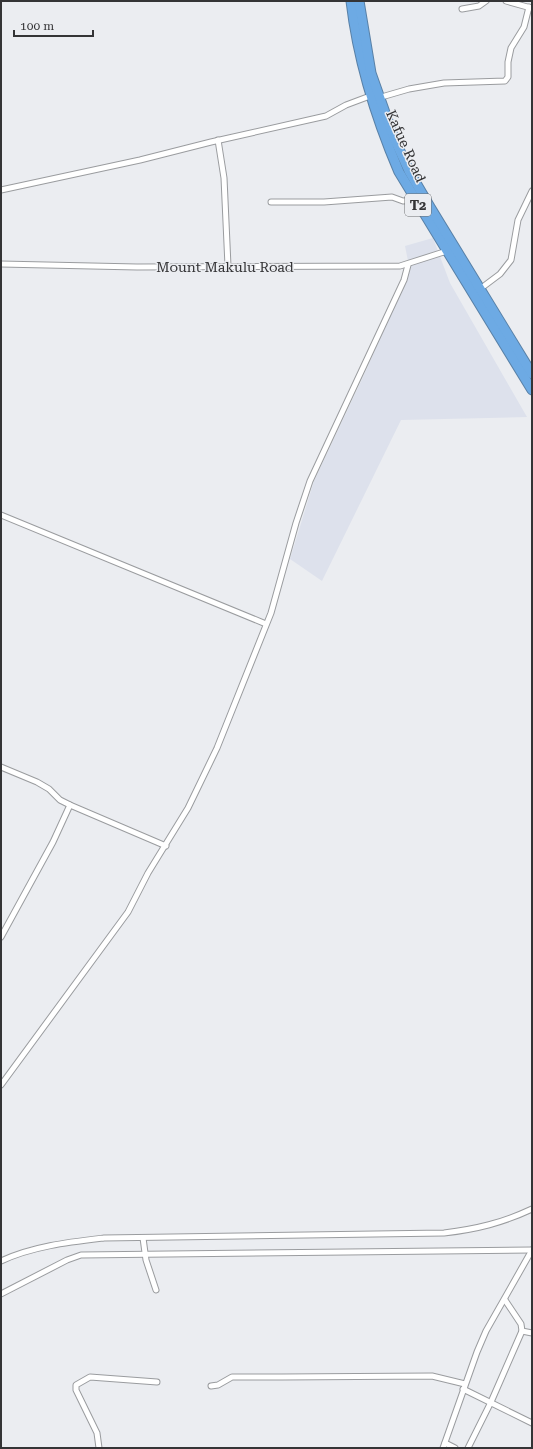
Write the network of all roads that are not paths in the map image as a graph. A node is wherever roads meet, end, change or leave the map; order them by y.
1 (351, 1) edge
2 (359, 1) edge
3 (486, 1) edge
4 (506, 1) edge
5 (530, 7) edge
6 (462, 9) dead end
7 (374, 97) junction
8 (218, 140) junction
9 (1, 190) edge
10 (532, 191) edge
11 (415, 200) junction
12 (271, 202) dead end
13 (447, 251) junction
14 (1, 264) edge
15 (408, 265) junction
16 (228, 266) junction
17 (480, 288) junction
18 (532, 374) edge
19 (532, 390) edge
20 (1, 515) edge
21 (266, 624) junction
22 (1, 767) edge
23 (70, 805) junction
24 (166, 846) junction
25 (1, 937) edge
26 (1, 1085) edge
27 (532, 1209) edge
28 (143, 1238) junction
29 (532, 1250) edge
30 (145, 1254) junction
31 (1, 1261) edge
32 (156, 1290) dead end
33 (1, 1294) edge
34 (505, 1300) junction
35 (522, 1331) junction
36 (532, 1333) edge
37 (157, 1382) dead end
38 (210, 1386) dead end
39 (464, 1386) junction
40 (491, 1402) junction
41 (532, 1423) edge
42 (444, 1445) edge
43 (99, 1448) edge
44 (455, 1448) edge
45 (468, 1448) edge

1 - 7 highway, Kafue Road / T2
2 - 7 highway, Kafue Road / T2
3 - 6 street
4 - 5 street
5 - 7 street
7 - 8 street
7 - 11 highway, Kafue Road / T2
7 - 17 highway, Kafue Road / T2
8 - 9 street
8 - 16 street
10 - 17 street
11 - 12 street
11 - 13 highway, Kafue Road / T2
13 - 15 street, Mount Makulu Road
13 - 19 highway, Kafue Road / T2
14 - 16 street, Mount Makulu Road
15 - 16 street, Mount Makulu Road
15 - 21 street
17 - 18 highway, Kafue Road / T2
20 - 21 street
21 - 24 street
22 - 23 street
23 - 24 street
23 - 25 street
24 - 26 street
27 - 28 street
28 - 30 street
28 - 31 street
29 - 30 street
29 - 34 street
30 - 32 street
30 - 33 street
34 - 35 street
34 - 39 street
35 - 36 street
35 - 40 street
37 - 43 street
38 - 39 street
39 - 40 street
39 - 42 street
40 - 41 street
40 - 45 street
42 - 44 street

